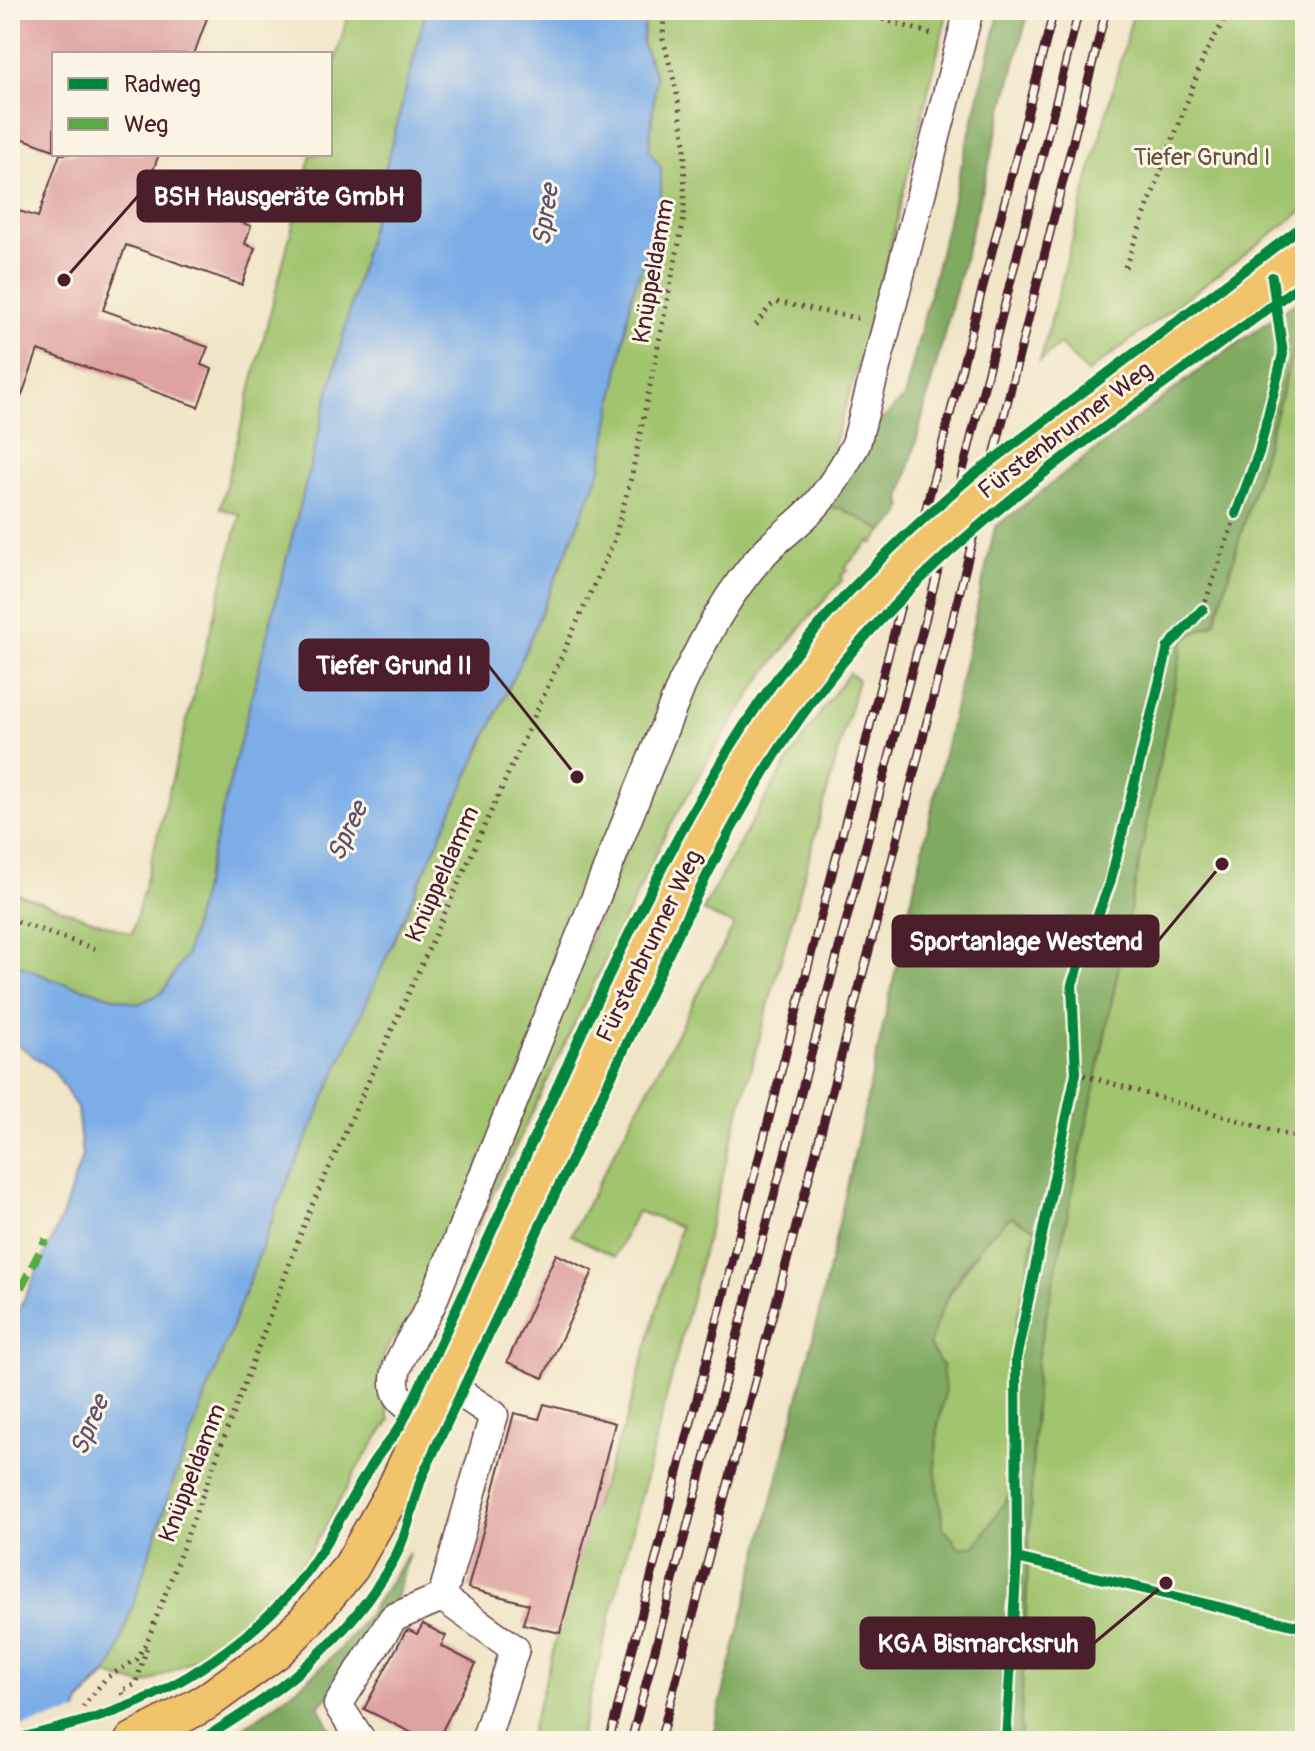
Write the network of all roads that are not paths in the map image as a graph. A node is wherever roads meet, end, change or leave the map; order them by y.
1 (969, 10) edge
2 (1305, 252) edge
3 (444, 1382) junction
4 (427, 1419) junction
5 (442, 1597) junction
6 (131, 1727) edge
7 (362, 1741) edge
8 (485, 1741) edge

1 - 4 lane
2 - 3 main road, Fürstenbrunner Weg, bridge
3 - 4 main road, Fürstenbrunner Weg
3 - 5 lane
4 - 6 main road, Fürstenbrunner Weg
5 - 7 lane
5 - 8 lane

